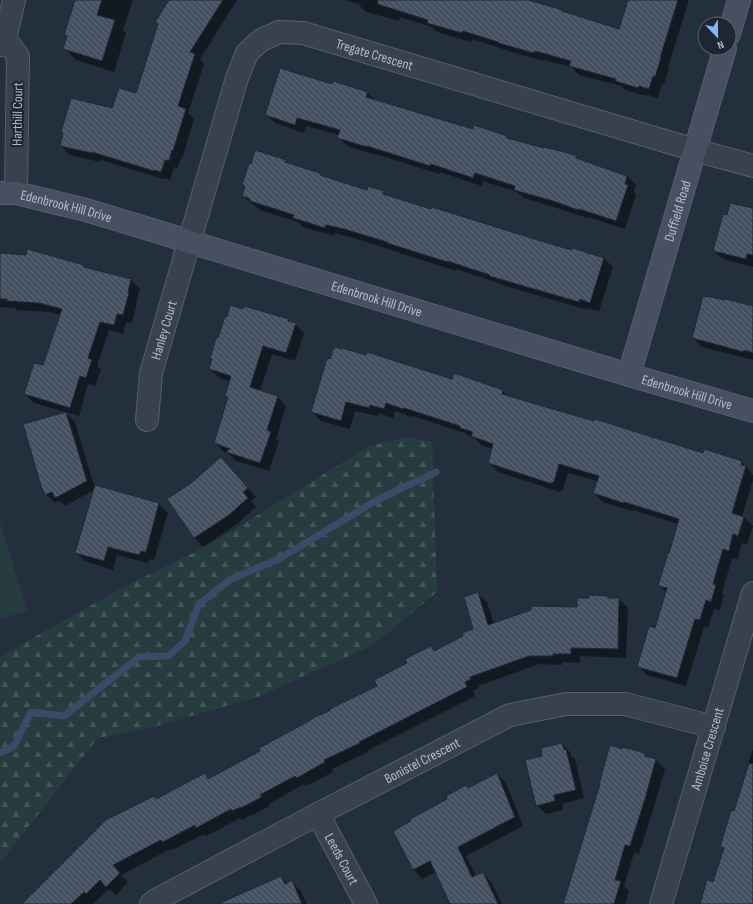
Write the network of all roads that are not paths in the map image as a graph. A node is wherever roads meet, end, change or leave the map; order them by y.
1 (14, 0) edge
2 (739, 0) edge
3 (734, 16) edge
4 (2, 42) edge
5 (723, 56) edge
6 (695, 150) junction
7 (753, 166) edge
8 (8, 193) edge
9 (190, 242) junction
10 (629, 375) junction
11 (753, 411) edge
12 (147, 420) dead end
13 (753, 593) edge
14 (714, 727) junction
15 (318, 814) junction
16 (151, 904) edge
17 (366, 904) edge
18 (660, 904) edge

1 - 4 street, Harthill Court
2 - 3 street
4 - 8 street, Harthill Court
5 - 6 street, Duffield Road
6 - 7 street, Tregate Crescent
6 - 9 street, Tregate Crescent
6 - 10 street, Duffield Road
8 - 9 street, Edenbrook Hill Drive
9 - 10 street, Edenbrook Hill Drive
9 - 12 street, Hanley Court
10 - 11 street, Edenbrook Hill Drive
13 - 14 street, Amboise Crescent
14 - 15 street, Bonistel Crescent
14 - 18 street, Amboise Crescent
15 - 16 street, Bonistel Crescent
15 - 17 street, Leeds Court

